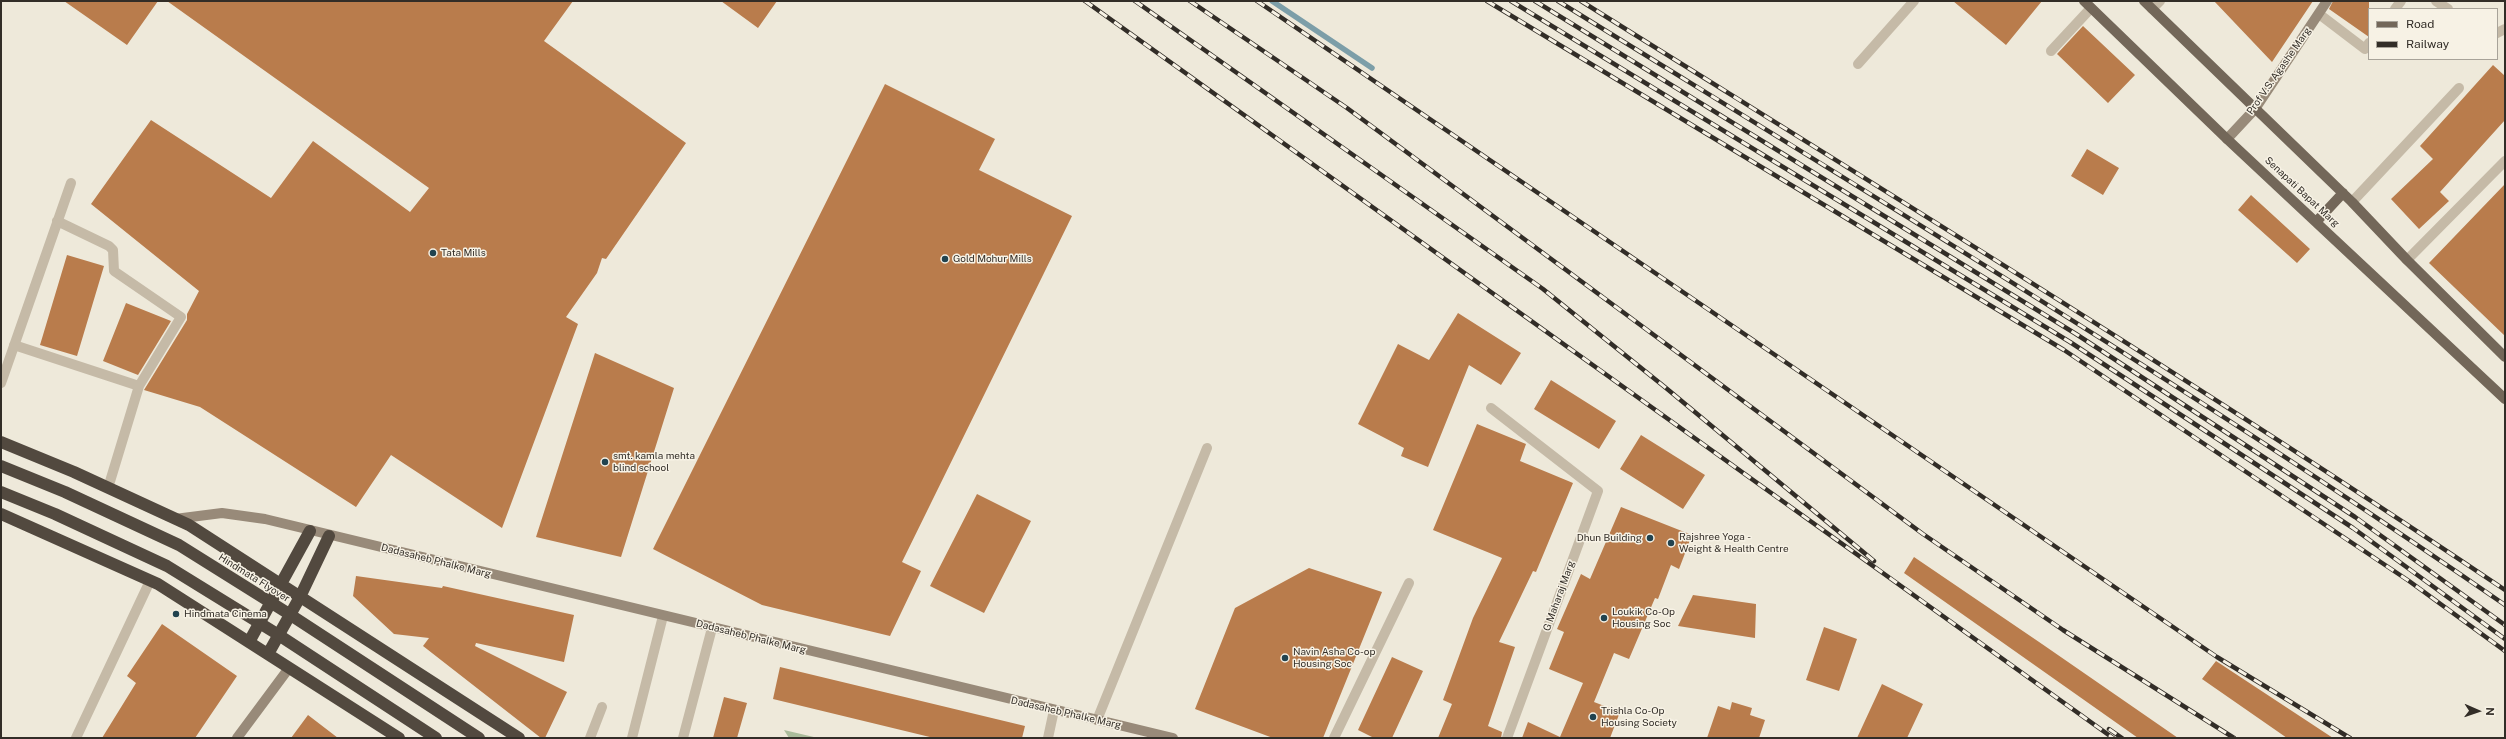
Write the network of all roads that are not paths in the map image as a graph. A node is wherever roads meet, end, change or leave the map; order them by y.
1 (1914, 1) edge
2 (2144, 1) edge
3 (2160, 1) edge
4 (2327, 1) edge
5 (2436, 1) edge
6 (2088, 4) edge
7 (2446, 8) edge
8 (2152, 9) junction
9 (2319, 14) junction
10 (2368, 44) edge
11 (2051, 51) dead end
12 (1858, 64) dead end
13 (2459, 88) dead end
14 (2254, 109) junction
15 (2227, 139) junction
16 (2505, 161) edge
17 (71, 183) dead end
18 (2343, 193) junction
19 (2352, 202) junction
20 (57, 221) junction
21 (2316, 222) junction
22 (2407, 260) junction
23 (14, 345) junction
24 (2505, 357) edge
25 (1, 383) edge
26 (139, 386) junction
27 (2505, 399) edge
28 (1490, 408) dead end
29 (1, 442) edge
30 (1207, 448) dead end
31 (1, 466) edge
32 (108, 488) junction
33 (1, 492) edge
34 (2, 516) edge
35 (175, 519) junction
36 (310, 531) junction
37 (329, 536) junction
38 (150, 581) junction
39 (282, 583) junction
40 (1408, 583) dead end
41 (300, 597) junction
42 (663, 616) junction
43 (712, 628) junction
44 (249, 642) junction
45 (268, 654) junction
46 (289, 668) junction
47 (602, 707) dead end
48 (1054, 710) junction
49 (1097, 720) junction
50 (76, 738) edge
51 (237, 738) edge
52 (399, 738) edge
53 (436, 738) edge
54 (479, 738) edge
55 (519, 738) edge
56 (590, 738) edge
57 (632, 738) edge
58 (683, 738) edge
59 (1048, 738) edge
60 (1173, 738) edge
61 (1334, 738) edge
62 (1507, 738) edge

1 - 12 street
2 - 8 main road
3 - 8 street
4 - 9 street, Prof V.S. Agashe Marg
5 - 7 street
6 - 11 street
6 - 15 main road, Senapati Bapat Marg
8 - 14 main road
9 - 10 street
9 - 14 street, Prof V.S. Agashe Marg
13 - 19 street
14 - 15 street, Prof V.S. Agashe Marg
14 - 18 main road
15 - 21 main road, Senapati Bapat Marg
16 - 22 street
17 - 20 street
18 - 19 main road
18 - 21 main road
19 - 22 main road
20 - 23 street
20 - 26 street
21 - 27 main road, Senapati Bapat Marg
22 - 24 main road
23 - 25 street
23 - 26 street
26 - 32 street
28 - 62 street, G Maharaj Marg
29 - 32 highway
30 - 49 street
31 - 54 highway, Hindmata Flyover, bridge
32 - 35 highway
33 - 53 highway, bridge
34 - 38 highway
35 - 36 street, Dadasaheb Phalke Marg
35 - 39 highway
36 - 37 street, Dadasaheb Phalke Marg
36 - 39 highway
37 - 41 highway
37 - 42 street, Dadasaheb Phalke Marg
38 - 44 highway
38 - 50 street
39 - 41 highway
39 - 44 highway
40 - 61 street
41 - 45 highway
41 - 55 highway
42 - 43 street, Dadasaheb Phalke Marg
42 - 57 street
43 - 48 street, Dadasaheb Phalke Marg
43 - 58 street
44 - 45 highway
45 - 46 highway
46 - 51 street
46 - 52 highway
47 - 56 street
48 - 49 street, Dadasaheb Phalke Marg
48 - 59 street
49 - 60 street, Dadasaheb Phalke Marg

